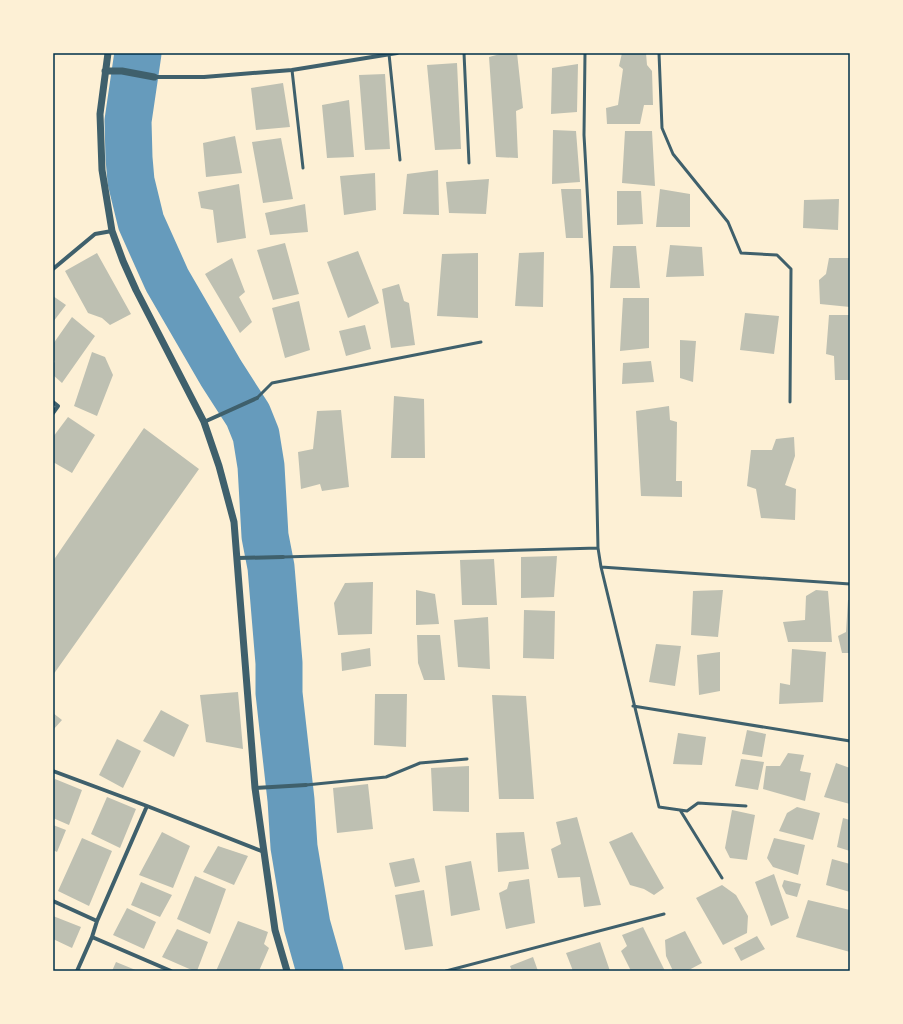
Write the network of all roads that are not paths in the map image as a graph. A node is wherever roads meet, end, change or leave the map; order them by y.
1 (108, 53) edge
2 (397, 53) edge
3 (464, 53) edge
4 (585, 53) edge
5 (659, 53) edge
6 (390, 54) edge
7 (292, 70) junction
8 (105, 71) junction
9 (154, 77) joint
10 (400, 160) dead end
11 (469, 163) dead end
12 (304, 168) dead end
13 (112, 231) junction
14 (53, 269) edge
15 (481, 342) dead end
16 (257, 398) joint
17 (53, 402) edge
18 (790, 402) dead end
19 (53, 414) edge
20 (204, 422) junction
21 (598, 548) junction
22 (283, 557) joint
23 (238, 558) junction
24 (601, 567) junction
25 (850, 584) edge
26 (633, 706) junction
27 (850, 741) edge
28 (467, 759) dead end
29 (53, 771) edge
30 (306, 785) joint
31 (255, 788) junction
32 (147, 806) junction
33 (746, 806) dead end
34 (680, 810) junction
35 (264, 852) junction
36 (722, 878) dead end
37 (53, 901) edge
38 (664, 914) dead end
39 (97, 921) junction
40 (92, 937) junction
41 (77, 971) edge
42 (171, 971) edge
43 (287, 971) edge
44 (446, 971) edge

1 - 8 street
2 - 6 street
3 - 11 lane
4 - 21 lane
5 - 18 lane
6 - 7 street
6 - 10 lane
7 - 9 street
7 - 12 lane
8 - 9 street
8 - 13 street
13 - 14 street
13 - 20 street
15 - 16 lane
16 - 20 street
17 - 19 street
20 - 23 street
21 - 22 lane
21 - 24 lane
22 - 23 street
23 - 31 street
24 - 25 lane
24 - 26 lane
26 - 27 lane
26 - 34 lane
28 - 30 lane
29 - 32 street
30 - 31 street
31 - 35 street
32 - 35 street
32 - 39 street
33 - 34 lane
34 - 36 lane
35 - 43 street
37 - 39 street
38 - 44 lane
39 - 40 street
40 - 41 street
40 - 42 street

